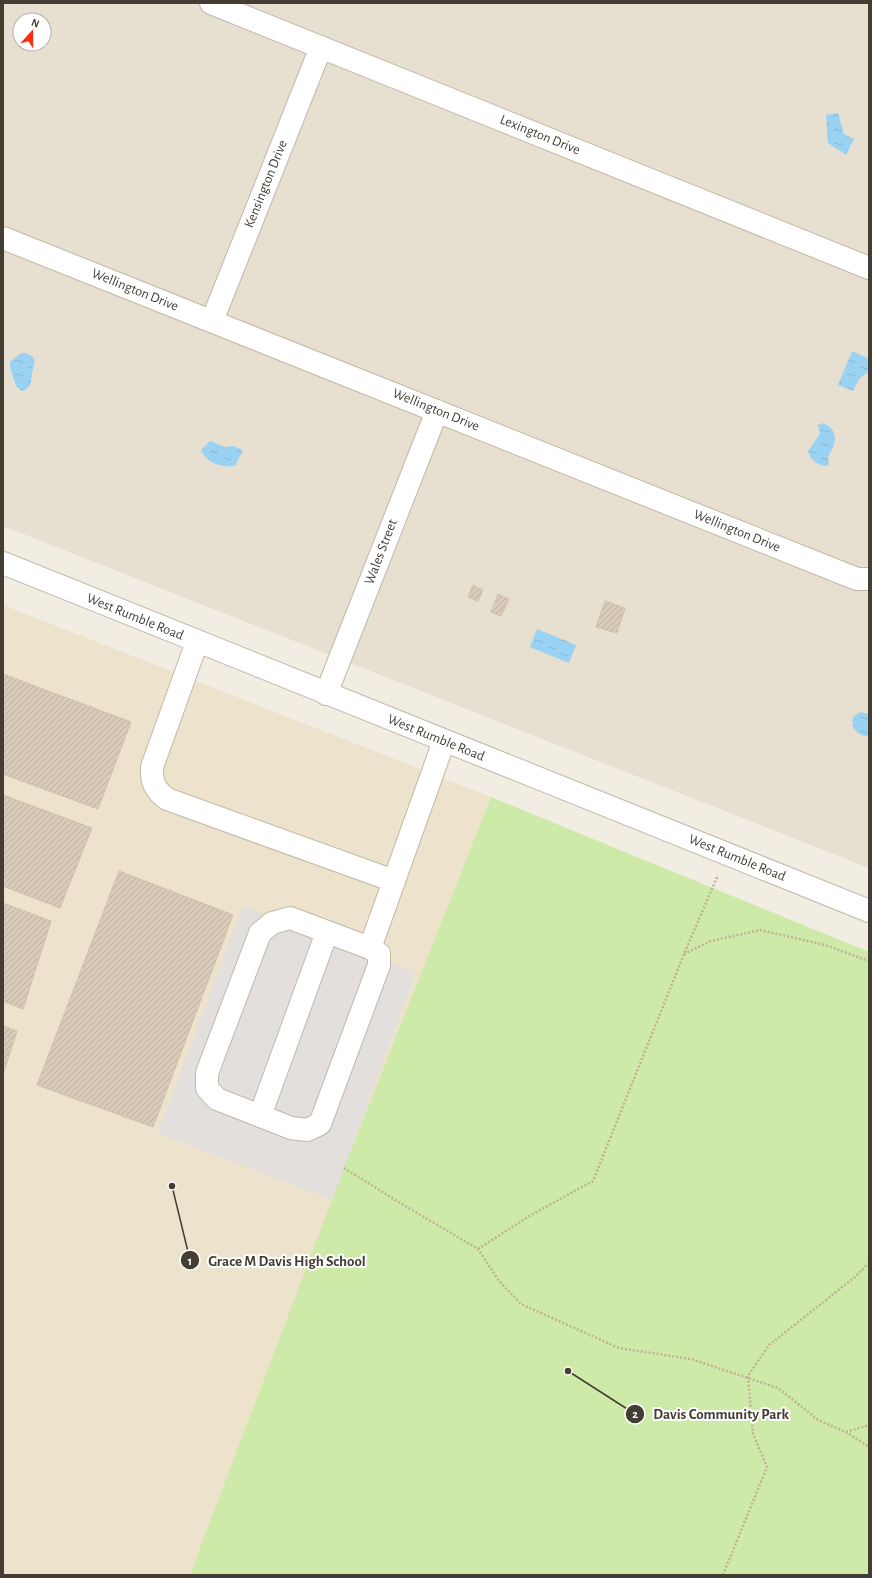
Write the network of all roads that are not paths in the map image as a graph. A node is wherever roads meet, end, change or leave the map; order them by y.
1 (210, 3) edge
2 (321, 47) junction
3 (3, 238) edge
4 (869, 268) edge
5 (212, 321) junction
6 (437, 410) junction
7 (3, 563) edge
8 (869, 579) edge
9 (197, 642) junction
10 (326, 694) junction
11 (444, 741) junction
12 (394, 881) junction
13 (869, 911) edge
14 (328, 932) junction
15 (370, 948) junction
16 (260, 1116) junction

1 - 2 street, Lexington Drive
2 - 4 street, Lexington Drive
2 - 5 street, Kensington Drive
3 - 5 street, Wellington Drive
5 - 6 street, Wellington Drive
6 - 8 street, Wellington Drive
6 - 10 street, Wales Street
7 - 9 street, West Rumble Road
9 - 10 street, West Rumble Road
9 - 12 street
10 - 11 street, West Rumble Road
11 - 12 street
11 - 13 street, West Rumble Road
12 - 15 street
14 - 15 street
14 - 16 street
14 - 16 street
15 - 16 street

